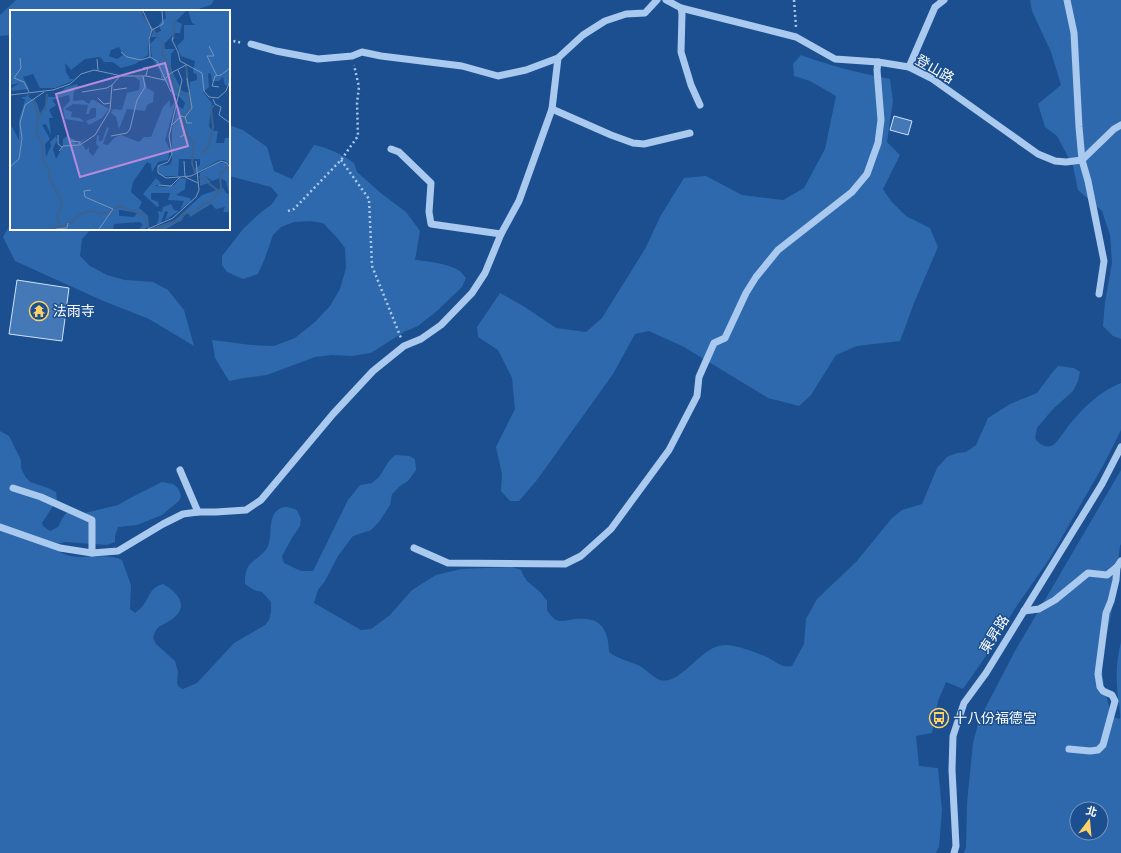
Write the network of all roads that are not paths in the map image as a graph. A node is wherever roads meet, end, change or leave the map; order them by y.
1 (657, 0) edge
2 (666, 0) edge
3 (944, 0) edge
4 (1067, 0) edge
5 (681, 8) junction
6 (250, 44) dead end
7 (558, 58) junction
8 (878, 62) junction
9 (909, 67) junction
10 (700, 105) dead end
11 (552, 109) junction
12 (1121, 124) edge
13 (690, 133) dead end
14 (391, 149) dead end
15 (1082, 160) junction
16 (501, 234) junction
17 (1099, 294) dead end
18 (1121, 446) edge
19 (180, 470) dead end
20 (13, 488) dead end
21 (198, 512) junction
22 (0, 527) edge
23 (414, 548) dead end
24 (92, 553) junction
25 (1119, 564) edge
26 (1024, 611) junction
27 (1069, 748) dead end
28 (954, 853) edge

1 - 7 street
2 - 5 street, 登山路
3 - 9 street
4 - 15 street
5 - 8 street, 登山路
5 - 10 street
6 - 7 street
7 - 11 street
8 - 9 street, 登山路
8 - 23 street
9 - 15 street, 登山路
11 - 13 street
11 - 16 street
12 - 15 street
14 - 16 street
15 - 17 street
16 - 21 street
18 - 26 street, 東昇路
19 - 21 street
20 - 24 street
21 - 24 street
22 - 24 street
25 - 26 street
25 - 27 street
26 - 28 street, 東昇路

